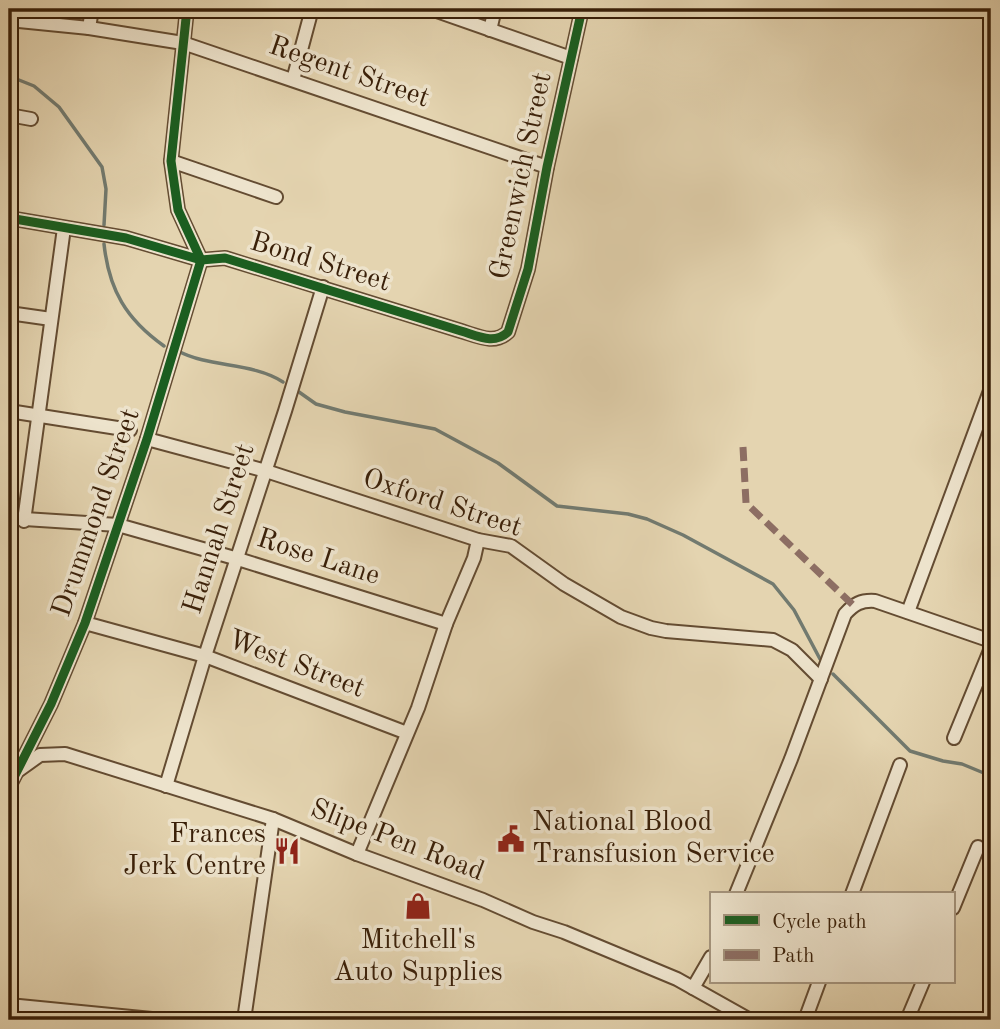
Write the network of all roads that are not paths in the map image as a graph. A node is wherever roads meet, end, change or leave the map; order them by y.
1 (92, 9) edge
2 (187, 9) edge
3 (312, 9) edge
4 (431, 9) edge
5 (495, 9) edge
6 (582, 9) edge
7 (9, 20) edge
8 (89, 28) junction
9 (491, 30) junction
10 (183, 43) junction
11 (571, 58) junction
12 (293, 80) junction
13 (9, 116) edge
14 (31, 119) dead end
15 (171, 161) junction
16 (547, 167) junction
17 (276, 197) dead end
18 (9, 218) edge
19 (64, 228) junction
20 (201, 260) junction
21 (323, 287) junction
22 (9, 313) edge
23 (51, 319) junction
24 (492, 340) joint
25 (991, 388) edge
26 (9, 411) edge
27 (39, 415) junction
28 (130, 430) dead end
29 (147, 439) junction
30 (265, 471) junction
31 (9, 518) edge
32 (24, 521) junction
33 (118, 524) junction
34 (478, 540) junction
35 (237, 559) junction
36 (908, 612) junction
37 (85, 623) junction
38 (446, 625) junction
39 (991, 642) edge
40 (991, 648) edge
41 (205, 656) junction
42 (821, 679) junction
43 (407, 733) junction
44 (954, 738) dead end
45 (900, 765) dead end
46 (12, 775) edge
47 (166, 786) junction
48 (9, 787) edge
49 (272, 819) junction
50 (978, 847) dead end
51 (357, 854) junction
52 (737, 892) edge
53 (853, 892) edge
54 (954, 906) edge
55 (710, 959) edge
56 (818, 984) edge
57 (922, 984) edge
58 (693, 988) junction
59 (9, 1005) edge
60 (162, 1020) edge
61 (244, 1020) edge
62 (748, 1020) edge
63 (805, 1020) edge
64 (907, 1020) edge

1 - 8 street
2 - 10 street
3 - 12 street
4 - 9 street
5 - 9 street
6 - 11 street, Greenwich Street
7 - 8 street, Regent Street
8 - 10 street, Regent Street
9 - 11 street
10 - 12 street, Regent Street
10 - 15 street
11 - 16 street, Greenwich Street
12 - 16 street, Regent Street
13 - 14 street
15 - 17 street
15 - 20 street
16 - 24 street, Greenwich Street
18 - 19 street, Bond Street
19 - 20 street, Bond Street
19 - 23 street
20 - 21 street, Bond Street
20 - 29 street, Drummond Street
21 - 24 street, Bond Street
21 - 30 street, Hannah Street
22 - 23 street
23 - 27 street
25 - 36 street
26 - 27 street
27 - 28 street
27 - 32 street
29 - 30 street, Oxford Street
29 - 33 street, Drummond Street
30 - 34 street, Oxford Street
30 - 35 street, Hannah Street
31 - 32 street, Rose Lane
32 - 33 street, Rose Lane
33 - 35 street, Rose Lane
33 - 37 street, Drummond Street
34 - 38 street
34 - 42 street, Oxford Street
35 - 38 street, Rose Lane
35 - 41 street, Hannah Street
36 - 39 street
36 - 42 street
37 - 41 street, West Street
37 - 46 street, Drummond Street
38 - 43 street
40 - 44 street
41 - 43 street, West Street
41 - 47 street, Hannah Street
42 - 52 street
43 - 51 street
45 - 53 street
46 - 47 street, Slipe Pen Road
46 - 48 street, Drummond Street
47 - 49 street, Slipe Pen Road
49 - 51 street, Slipe Pen Road
49 - 61 street
50 - 54 street
51 - 58 street, Slipe Pen Road
55 - 58 street
56 - 63 street
57 - 64 street
58 - 62 street, Slipe Pen Road
59 - 60 street

